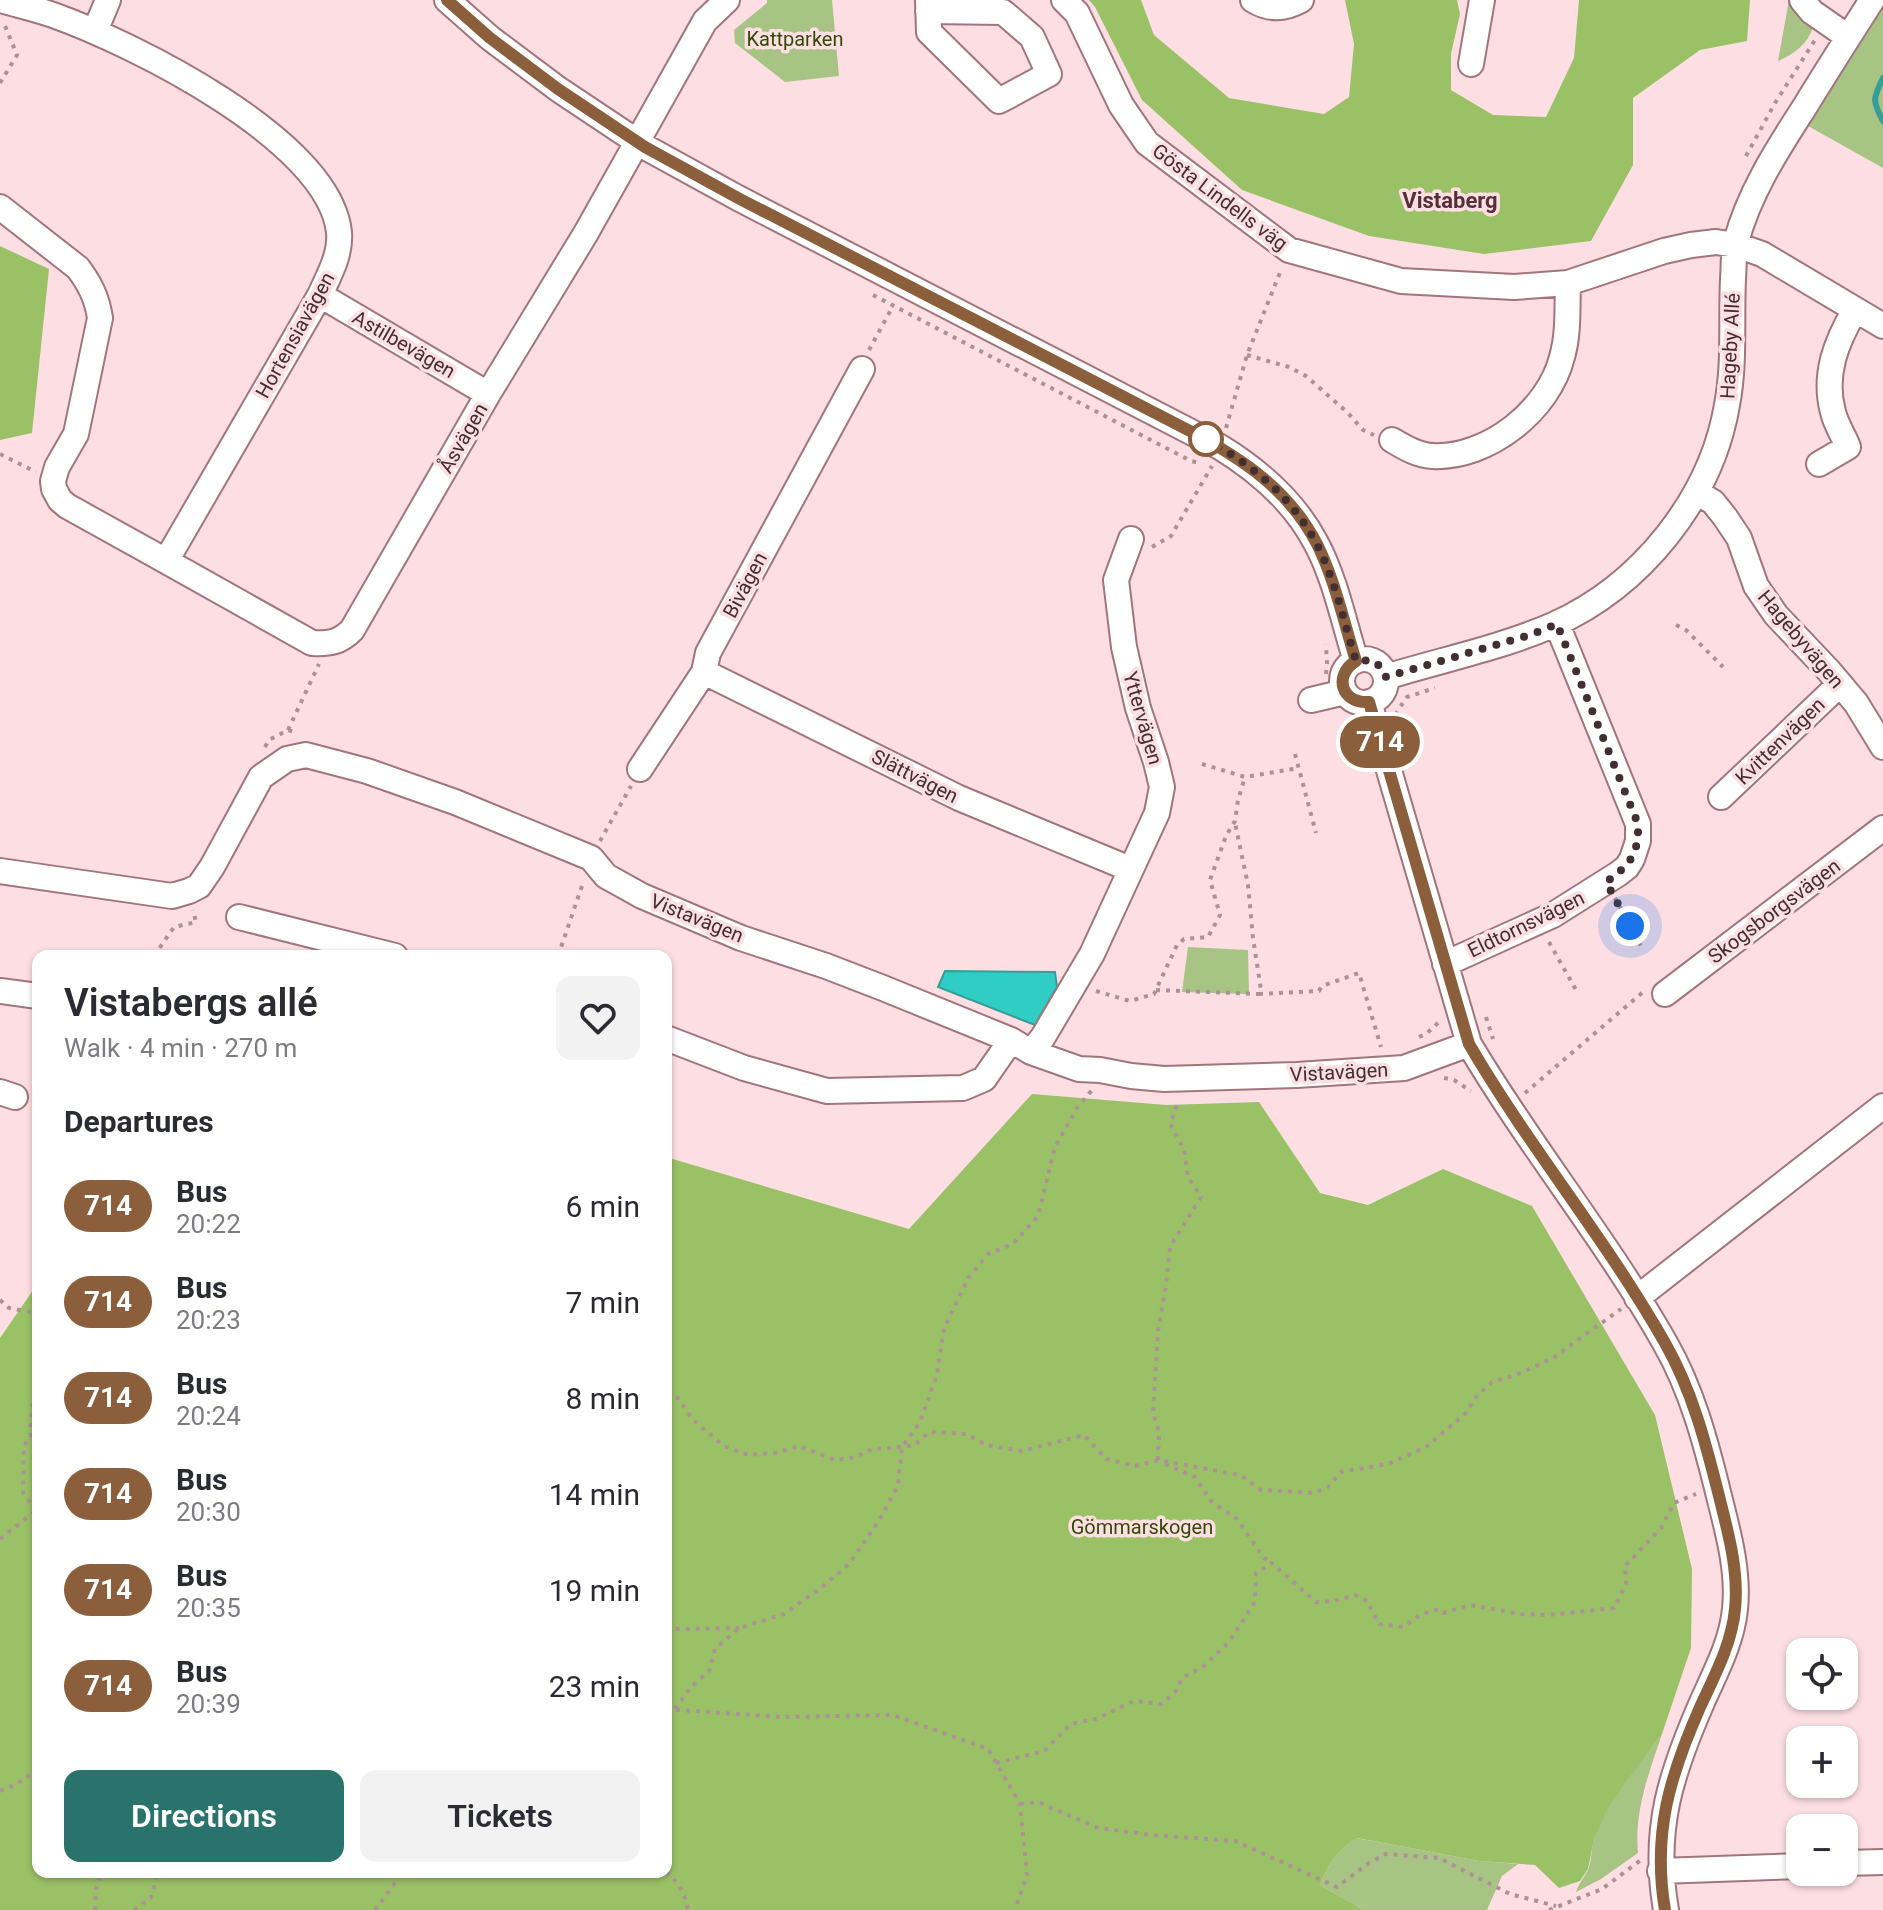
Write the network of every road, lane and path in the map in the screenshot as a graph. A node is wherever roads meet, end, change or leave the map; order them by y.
1 (108, 0) edge
2 (447, 0) edge
3 (727, 0) edge
4 (1064, 0) edge
5 (1253, 0) edge
6 (1301, 0) edge
7 (1482, 0) edge
8 (1802, 0) edge
9 (1872, 0) edge
10 (11, 3) edge
11 (928, 6) edge
12 (1826, 22) junction
13 (95, 31) junction
14 (1848, 37) junction
15 (1471, 64) dead end
16 (0, 83) edge
17 (637, 141) junction
18 (1745, 159) dead end
19 (0, 207) edge
20 (1736, 245) junction
21 (1289, 250) junction
22 (1568, 283) junction
23 (320, 295) junction
24 (893, 306) dead end
25 (1855, 310) junction
26 (1883, 326) edge
27 (1247, 355) junction
28 (862, 369) joint
29 (488, 394) junction
30 (1392, 440) joint
31 (0, 454) edge
32 (1217, 456) junction
33 (1819, 464) dead end
34 (53, 481) junction
35 (1696, 492) junction
36 (1131, 539) joint
37 (166, 561) junction
38 (1557, 624) junction
39 (1676, 625) dead end
40 (328, 644) junction
41 (1356, 661) junction
42 (1723, 667) dead end
43 (704, 672) junction
44 (1386, 677) junction
45 (1839, 685) junction
46 (1441, 686) dead end
47 (1345, 692) junction
48 (1311, 700) dead end
49 (1369, 702) junction
50 (1395, 716) dead end
51 (288, 730) dead end
52 (1883, 747) edge
53 (1295, 754) dead end
54 (1202, 764) dead end
55 (1299, 768) junction
56 (640, 769) joint
57 (1245, 777) junction
58 (1721, 797) dead end
59 (1235, 821) junction
60 (1883, 828) edge
61 (1316, 833) dead end
62 (591, 858) junction
63 (1130, 869) junction
64 (0, 871) edge
65 (1606, 882) junction
66 (239, 917) dead end
67 (196, 922) dead end
68 (1539, 922) junction
69 (1642, 948) dead end
70 (158, 950) edge
71 (371, 950) edge
72 (560, 950) edge
73 (1445, 964) junction
74 (1090, 989) dead end
75 (1156, 990) junction
76 (1576, 990) dead end
77 (1658, 990) joint
78 (0, 991) edge
79 (1259, 994) junction
80 (32, 995) edge
81 (1483, 1008) dead end
82 (1415, 1038) dead end
83 (672, 1040) edge
84 (1469, 1044) junction
85 (1021, 1046) junction
86 (1497, 1049) dead end
87 (1366, 1055) junction
88 (1432, 1058) junction
89 (1109, 1072) junction
90 (1186, 1078) junction
91 (1476, 1097) dead end
92 (1520, 1097) dead end
93 (1881, 1113) edge
94 (0, 1300) edge
95 (1624, 1302) junction
96 (32, 1312) edge
97 (672, 1398) edge
98 (32, 1412) edge
99 (902, 1447) junction
100 (1158, 1460) junction
101 (1703, 1492) dead end
102 (32, 1504) edge
103 (32, 1513) edge
104 (0, 1539) edge
105 (1272, 1563) junction
106 (739, 1628) junction
107 (672, 1629) edge
108 (675, 1709) joint
109 (996, 1763) junction
110 (32, 1773) edge
111 (0, 1791) edge
112 (1020, 1804) junction
113 (1883, 1862) edge
114 (1858, 1863) edge
115 (1652, 1864) junction
116 (1786, 1866) edge
117 (672, 1877) edge
118 (100, 1878) edge
119 (156, 1878) edge
120 (399, 1878) edge
121 (1556, 1906) junction
122 (95, 1910) edge
123 (134, 1910) edge
124 (375, 1910) edge
125 (688, 1910) edge
126 (1015, 1910) edge
127 (1549, 1910) edge
128 (1666, 1910) edge

1 - 13 street
2 - 17 street
3 - 17 street
4 - 21 street, Gösta Lindells väg
5 - 6 street
7 - 15 street
8 - 12 street
9 - 14 street, Hageby Allé
10 - 13 street, Hortensiavägen
10 - 16 path
11 - 11 street
12 - 14 street
12 - 18 path
13 - 23 street, Hortensiavägen
14 - 20 street, Hageby Allé
17 - 29 street, Åsvägen
17 - 32 street
19 - 34 street
20 - 22 street, Gösta Lindells väg
20 - 25 street
20 - 35 street, Hageby Allé
21 - 22 street, Gösta Lindells väg
21 - 27 path
22 - 30 street
23 - 29 street, Astilbevägen
23 - 37 street, Hortensiavägen
24 - 28 path
25 - 26 street
25 - 33 street
27 - 30 path
27 - 32 path
28 - 43 street, Bivägen
29 - 40 street, Åsvägen
31 - 34 path
32 - 36 path
32 - 41 street
34 - 37 street
35 - 38 street, Hageby Allé
35 - 45 street, Hagebyvägen
36 - 63 street, Yttervägen
37 - 40 street
38 - 44 street, Hageby Allé
38 - 65 street, Eldtornsvägen
39 - 42 path
40 - 51 path
41 - 44 street
41 - 47 street
43 - 56 street, Bivägen
43 - 63 street, Slättvägen
44 - 49 street
45 - 52 street, Hagebyvägen
45 - 58 street, Kvittenvägen
46 - 50 path
47 - 48 street
47 - 49 street
49 - 73 street
53 - 55 path
54 - 57 path
55 - 57 path
55 - 61 path
56 - 62 path
57 - 59 path
59 - 75 path
59 - 79 path
60 - 77 street, Skogsborgsvägen
62 - 64 street, Vistavägen
62 - 72 path
62 - 85 street, Vistavägen
63 - 85 street, Yttervägen
65 - 68 street, Eldtornsvägen
65 - 69 path
66 - 71 street
67 - 70 path
68 - 73 street, Eldtornsvägen
68 - 76 path
73 - 84 street
74 - 75 path
75 - 79 path
77 - 92 path
78 - 80 street
79 - 87 path
81 - 86 path
82 - 88 path
83 - 85 street, Yttervägen
84 - 88 street, Vistavägen
84 - 95 street
85 - 89 street, Vistavägen
87 - 88 street, Vistavägen
87 - 90 street, Vistavägen
88 - 91 path
89 - 90 street, Vistavägen
89 - 99 path
90 - 100 path
93 - 95 street
94 - 96 path
95 - 100 path
95 - 115 street
97 - 99 path
98 - 102 path
99 - 100 path
99 - 106 path
100 - 105 path
101 - 105 path
103 - 104 path
105 - 109 path
106 - 107 path
106 - 108 path
108 - 109 path
109 - 112 path
110 - 111 path
112 - 121 path
112 - 126 path
113 - 114 street
115 - 116 street
115 - 121 path
115 - 128 street
117 - 125 path
118 - 122 path
119 - 123 path
120 - 124 path
121 - 127 path

